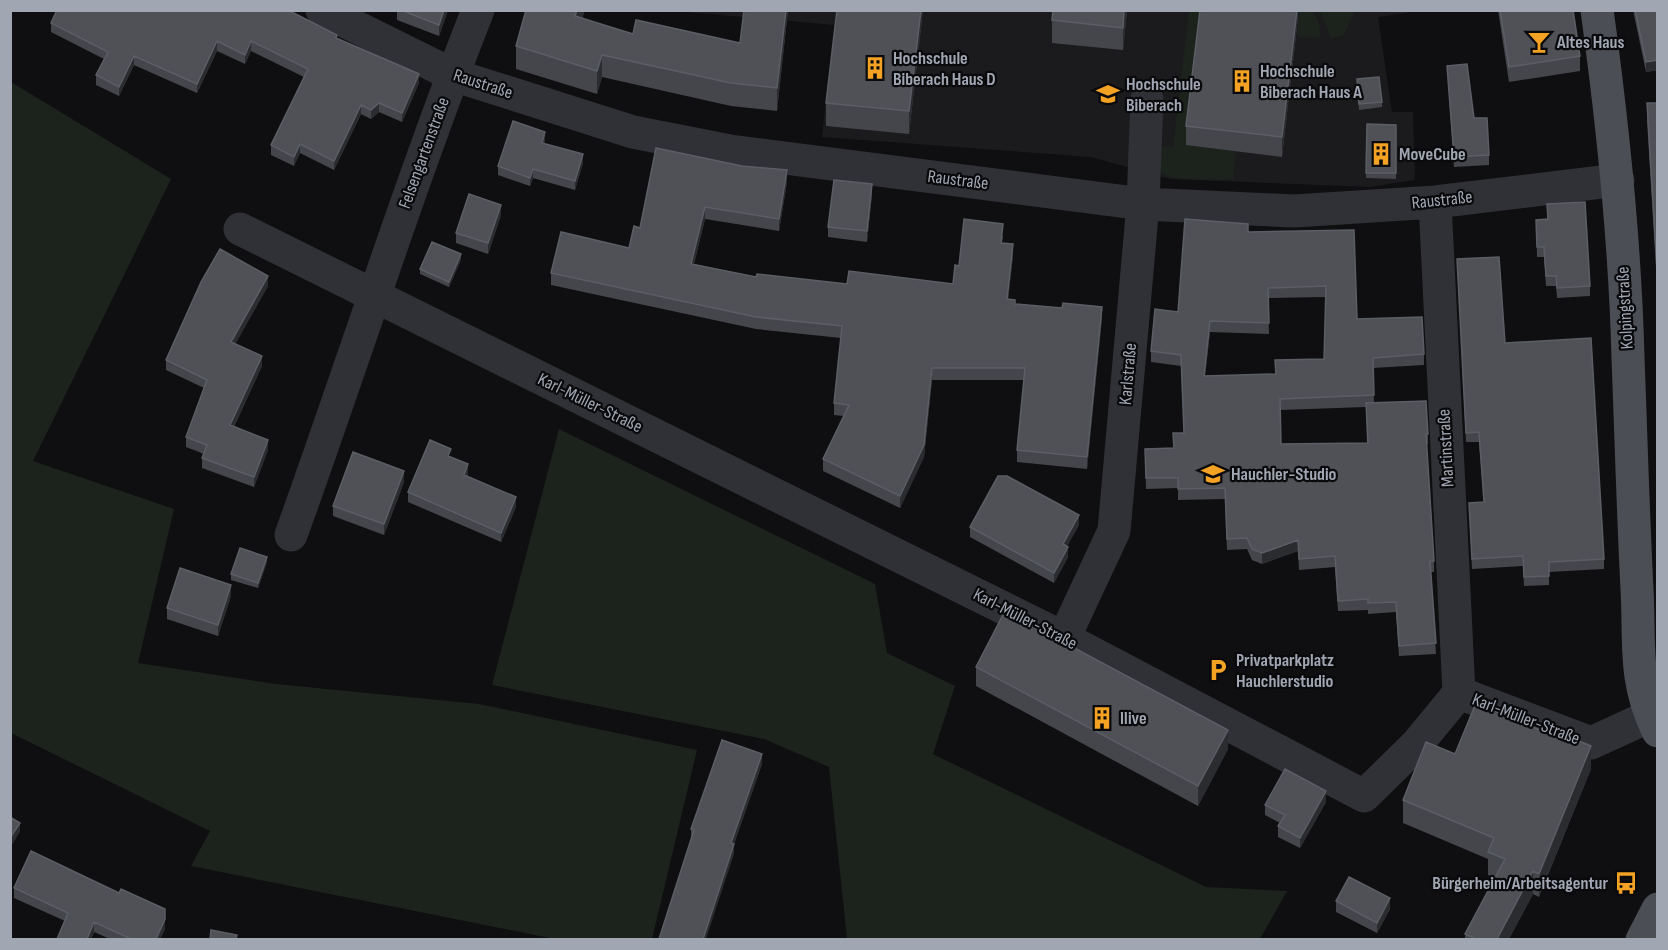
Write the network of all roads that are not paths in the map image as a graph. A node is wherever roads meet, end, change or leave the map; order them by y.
1 (322, 10) edge
2 (478, 10) edge
3 (1597, 10) edge
4 (453, 75) junction
5 (1147, 99) dead end
6 (1618, 180) junction
7 (1435, 202) junction
8 (1143, 204) junction
9 (240, 229) dead end
10 (372, 295) junction
11 (291, 535) dead end
12 (1638, 607) junction
13 (1064, 638) junction
14 (1658, 649) edge
15 (1459, 693) junction
16 (1654, 723) edge
17 (1658, 909) edge
18 (1642, 939) edge

1 - 4 street, Raustraße
2 - 4 street, Felsengartenstraße
3 - 6 main road, Kolpingstraße
4 - 8 street, Raustraße
4 - 10 street, Felsengartenstraße
5 - 8 street, Karlstraße
6 - 7 street, Raustraße
6 - 12 main road, Kolpingstraße
7 - 8 street, Raustraße
7 - 15 street, Martinstraße
8 - 13 street, Karlstraße
9 - 10 street, Karl-Müller-Straße
10 - 11 street
10 - 13 street, Karl-Müller-Straße
12 - 14 main road, Kolpingstraße
12 - 16 main road, Kolpingstraße
13 - 15 street, Karl-Müller-Straße
15 - 16 street, Karl-Müller-Straße
17 - 18 main road

